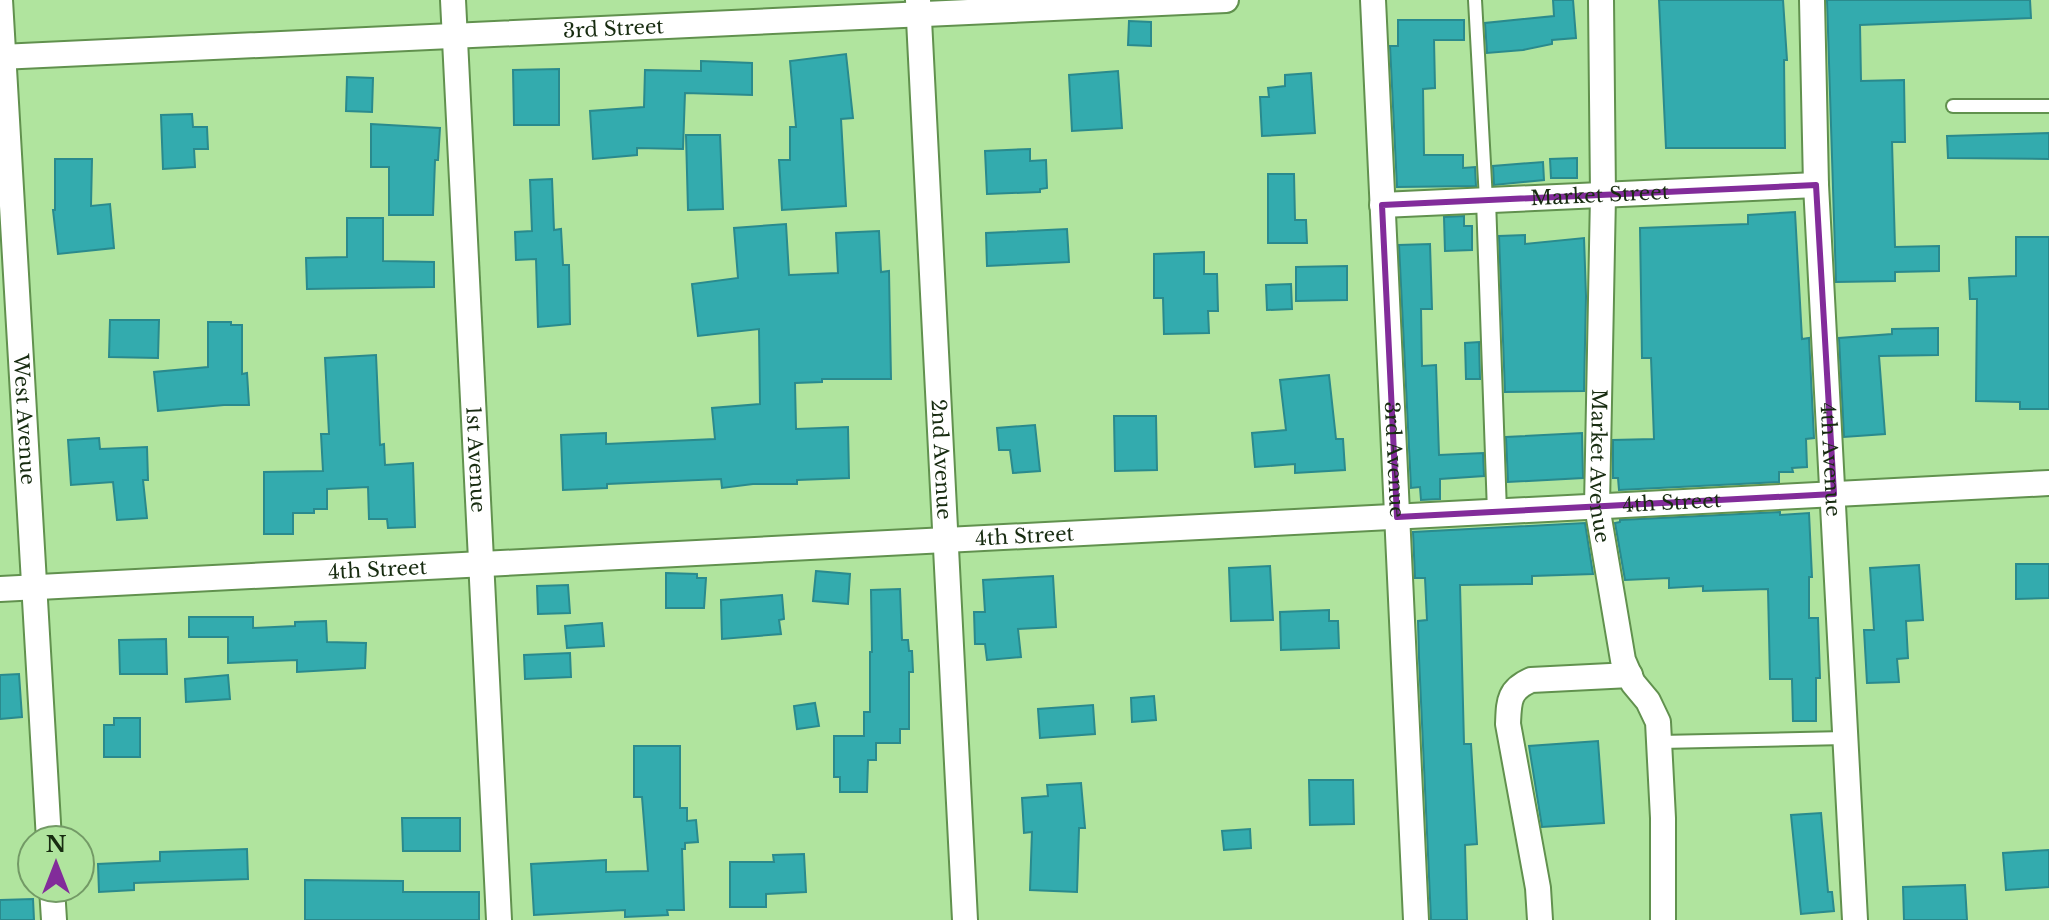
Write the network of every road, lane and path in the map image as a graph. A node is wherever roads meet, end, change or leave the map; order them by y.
1 (0, 0) edge
2 (453, 0) edge
3 (1226, 0) edge
4 (1373, 0) edge
5 (1475, 0) edge
6 (1601, 0) edge
7 (1812, 0) edge
8 (918, 7) edge
9 (455, 36) junction
10 (2, 57) edge
11 (1953, 106) dead end
12 (2049, 106) edge
13 (1816, 185) junction
14 (1603, 195) junction
15 (1486, 200) junction
16 (1382, 205) junction
17 (2049, 483) edge
18 (1834, 494) junction
19 (1597, 506) junction
20 (1497, 512) junction
21 (1397, 517) junction
22 (945, 540) junction
23 (481, 564) junction
24 (35, 587) junction
25 (0, 589) edge
26 (1630, 675) junction
27 (1845, 738) junction
28 (1660, 742) junction
29 (48, 824) edge
30 (499, 920) edge
31 (965, 920) edge
32 (1416, 920) edge
33 (1540, 920) edge
34 (1663, 920) edge
35 (1855, 920) edge

1 - 10 street, West Avenue
2 - 9 street, 1st Avenue
3 - 8 street, 3rd Street
4 - 16 street, 3rd Avenue
5 - 15 lane
6 - 14 street, Market Avenue
7 - 13 street, 4th Avenue
8 - 9 street, 3rd Street
8 - 22 street, 2nd Avenue
9 - 10 street, 3rd Street
9 - 23 street, 1st Avenue
10 - 24 street, West Avenue
11 - 12 lane
13 - 14 street, Market Street
13 - 18 street, 4th Avenue
14 - 15 street, Market Street
14 - 19 street, Market Avenue
15 - 16 street, Market Street
15 - 20 street
16 - 21 street, 3rd Avenue
17 - 18 street, 4th Street
18 - 19 street, 4th Street
18 - 27 street, 4th Avenue
19 - 20 street, 4th Street
19 - 26 street, Market Avenue
20 - 21 street, 4th Street
21 - 22 street, 4th Street
21 - 32 street, 3rd Avenue
22 - 23 street, 4th Street
22 - 31 street, 2nd Avenue
23 - 24 street, 4th Street
23 - 30 street, 1st Avenue
24 - 25 street, 4th Street
24 - 29 street, West Avenue
26 - 28 street, Market Avenue
26 - 33 street
27 - 28 lane
27 - 35 street, 4th Avenue
28 - 34 street, Market Avenue

